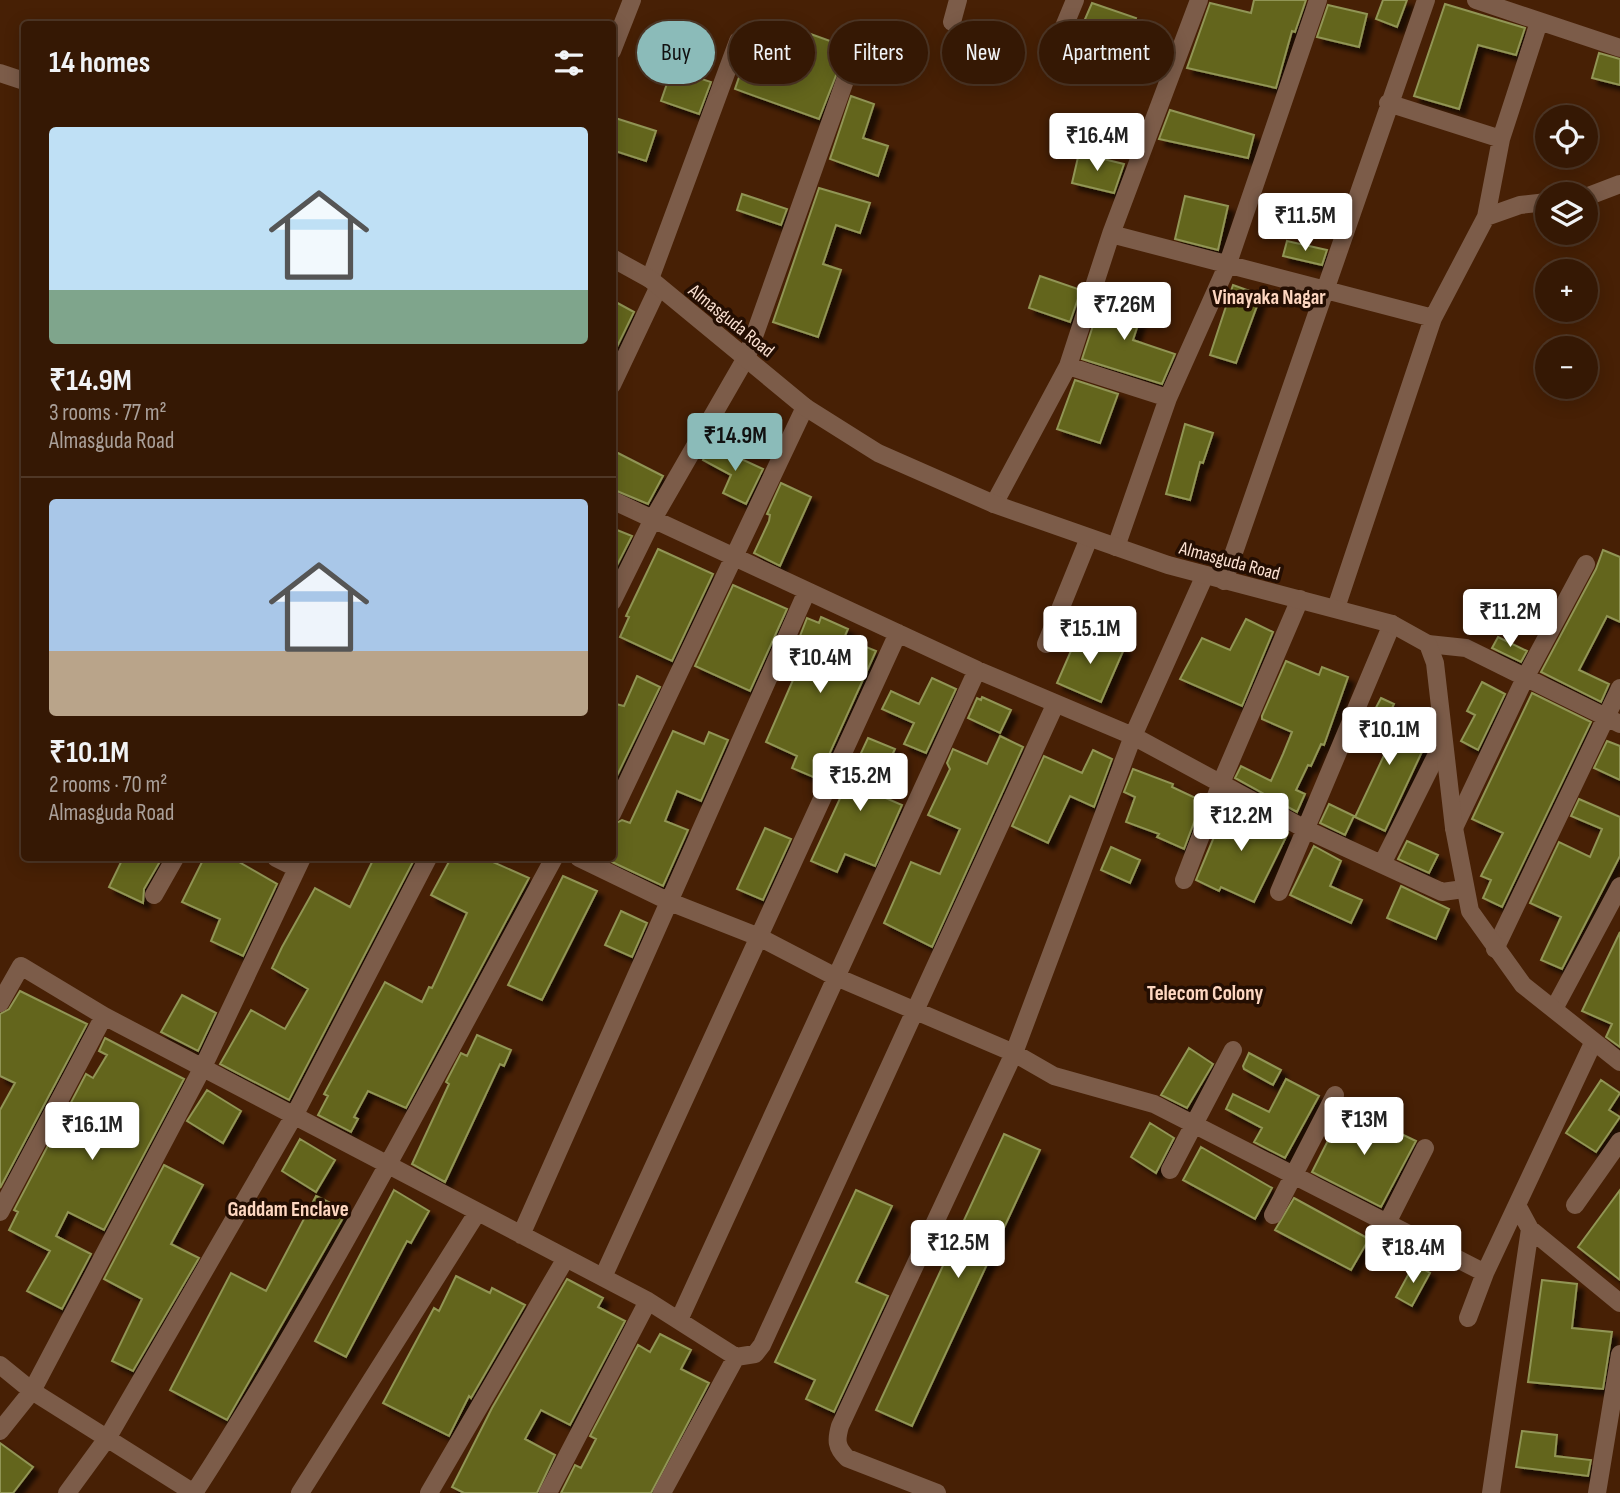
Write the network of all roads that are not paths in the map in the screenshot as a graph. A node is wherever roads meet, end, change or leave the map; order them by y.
1 (632, 0) edge
2 (958, 0) edge
3 (1075, 0) edge
4 (1199, 0) edge
5 (1318, 0) edge
6 (1426, 0) edge
7 (1476, 0) edge
8 (952, 21) edge
9 (1066, 21) edge
10 (1539, 22) junction
11 (616, 41) edge
12 (1620, 48) edge
13 (729, 67) edge
14 (0, 73) edge
15 (21, 80) edge
16 (844, 84) edge
17 (1388, 103) junction
18 (1501, 138) junction
19 (1620, 184) edge
20 (1598, 192) edge
21 (1535, 203) edge
22 (1486, 217) junction
23 (1111, 234) junction
24 (616, 260) edge
25 (1227, 266) junction
26 (654, 283) junction
27 (1325, 288) junction
28 (1433, 318) junction
29 (747, 356) junction
30 (1068, 366) junction
31 (616, 375) edge
32 (1168, 398) junction
33 (805, 407) junction
34 (616, 502) edge
35 (994, 504) junction
36 (653, 519) junction
37 (1088, 538) junction
38 (1116, 547) junction
39 (732, 557) junction
40 (1586, 565) dead end
41 (1205, 575) junction
42 (1224, 581) junction
43 (807, 591) junction
44 (616, 594) edge
45 (1300, 599) junction
46 (1336, 608) junction
47 (1392, 624) junction
48 (898, 633) junction
49 (1046, 644) dead end
50 (1428, 644) junction
51 (977, 670) junction
52 (1525, 678) junction
53 (1620, 688) edge
54 (1055, 705) junction
55 (1613, 720) edge
56 (1133, 736) junction
57 (1443, 742) junction
58 (1221, 783) junction
59 (616, 805) edge
60 (1454, 828) junction
61 (1305, 829) junction
62 (173, 861) edge
63 (426, 861) edge
64 (552, 861) edge
65 (591, 861) edge
66 (299, 863) edge
67 (1382, 864) junction
68 (1184, 880) dead end
69 (1620, 886) edge
70 (1464, 889) junction
71 (1279, 892) dead end
72 (154, 895) dead end
73 (670, 902) junction
74 (759, 937) junction
75 (1495, 949) junction
76 (834, 976) junction
77 (0, 1003) edge
78 (1555, 1007) junction
79 (918, 1010) junction
80 (104, 1016) junction
81 (1593, 1042) junction
82 (1233, 1050) dead end
83 (1014, 1053) junction
84 (1620, 1062) edge
85 (203, 1067) junction
86 (1335, 1095) dead end
87 (295, 1114) junction
88 (1194, 1125) junction
89 (1620, 1140) edge
90 (1425, 1148) dead end
91 (386, 1165) junction
92 (1170, 1170) dead end
93 (1294, 1175) junction
94 (1517, 1205) junction
95 (1576, 1205) dead end
96 (0, 1212) edge
97 (477, 1213) junction
98 (1273, 1215) dead end
99 (1387, 1223) junction
100 (1530, 1229) junction
101 (521, 1235) junction
102 (566, 1258) junction
103 (1485, 1273) junction
104 (603, 1277) junction
105 (648, 1301) junction
106 (1620, 1303) edge
107 (1468, 1318) dead end
108 (679, 1320) junction
109 (1620, 1354) edge
110 (736, 1357) junction
111 (0, 1365) edge
112 (32, 1391) junction
113 (0, 1431) edge
114 (108, 1437) junction
115 (927, 1491) edge
116 (67, 1493) edge
117 (194, 1493) edge
118 (300, 1493) edge
119 (429, 1493) edge
120 (548, 1493) edge
121 (662, 1493) edge
122 (1491, 1493) edge
123 (1597, 1493) edge

1 - 11 street
2 - 8 street
3 - 9 street
4 - 23 street
5 - 25 street
6 - 17 street
7 - 10 street
10 - 12 street
10 - 18 street
13 - 26 street
14 - 15 street
16 - 29 street
17 - 18 street
17 - 27 street
18 - 22 street
19 - 20 street
21 - 22 street
22 - 28 street
23 - 25 street
23 - 30 street
24 - 26 street, Almasguda Road
25 - 27 street
25 - 32 street
26 - 29 street, Almasguda Road
26 - 31 street
27 - 28 street
27 - 42 street
28 - 46 street
29 - 33 street, Almasguda Road
29 - 36 street
30 - 32 street
30 - 35 street
32 - 38 street
33 - 35 street, Almasguda Road
33 - 39 street
34 - 36 street
35 - 37 street, Almasguda Road
36 - 39 street
36 - 44 street
37 - 38 street, Almasguda Road
37 - 49 street
38 - 41 street, Almasguda Road
39 - 43 street
39 - 59 street
40 - 52 street
41 - 42 street, Almasguda Road
41 - 56 street
42 - 45 street, Almasguda Road
43 - 48 street
43 - 73 street
45 - 46 street, Almasguda Road
45 - 58 street
46 - 47 street, Almasguda Road
47 - 50 street, Almasguda Road
47 - 61 street
48 - 51 street
48 - 74 street
50 - 52 street
50 - 57 street
51 - 54 street
51 - 76 street
52 - 55 street
52 - 60 street
53 - 55 street
54 - 56 street
54 - 79 street
55 - 75 street
56 - 58 street
56 - 83 street
57 - 60 street
57 - 67 street
58 - 61 street
58 - 68 street
60 - 70 street
61 - 67 street
61 - 71 street
62 - 72 street
63 - 87 street
64 - 91 street
65 - 73 street
66 - 85 street
67 - 70 street
69 - 78 street
70 - 75 street
73 - 74 street
73 - 101 street
74 - 76 street
74 - 104 street
75 - 78 street
76 - 79 street
76 - 108 street
77 - 80 street
78 - 81 street
79 - 83 street
79 - 110 street
80 - 85 street
80 - 96 street
81 - 84 street
81 - 94 street
82 - 88 street
83 - 88 street
83 - 115 street
85 - 87 street
85 - 112 street
86 - 93 street
87 - 91 street
87 - 114 street
88 - 92 street
88 - 93 street
89 - 95 street
90 - 99 street
91 - 97 street
91 - 117 street
93 - 98 street
93 - 99 street
94 - 100 street
94 - 103 street
97 - 101 street
97 - 118 street
99 - 103 street
100 - 106 street
100 - 122 street
101 - 102 street
102 - 104 street
102 - 119 street
103 - 107 street
104 - 105 street
105 - 108 street
105 - 120 street
108 - 110 street
109 - 123 street
110 - 121 street
111 - 112 street
112 - 113 street
112 - 114 street
114 - 116 street
114 - 117 street

